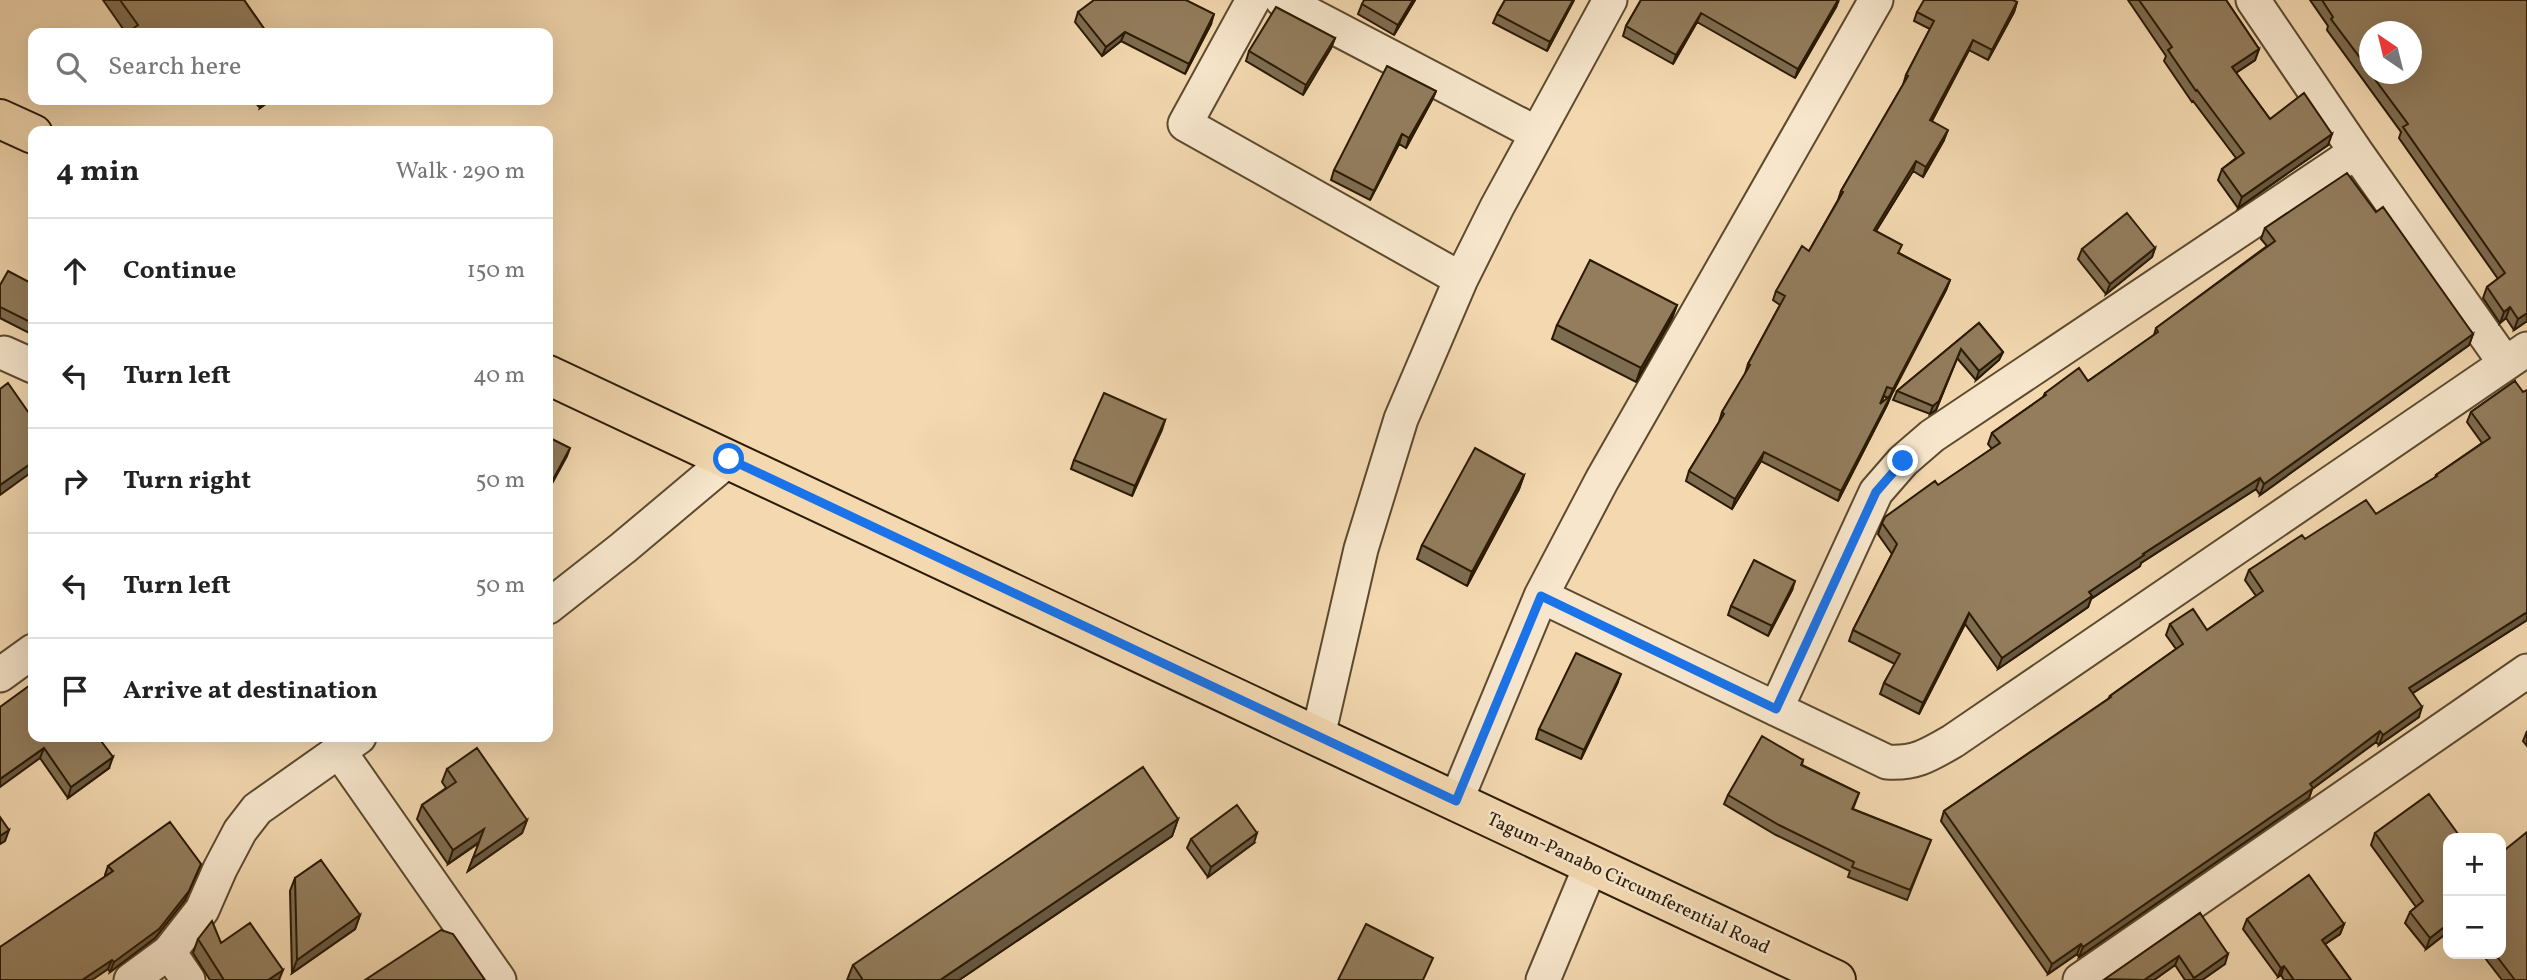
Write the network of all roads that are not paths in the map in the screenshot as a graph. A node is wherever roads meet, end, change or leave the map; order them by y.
1 (1253, 0) edge
2 (1282, 0) edge
3 (1876, 0) edge
4 (2253, 0) edge
5 (1605, 2) edge
6 (0, 119) edge
7 (28, 132) edge
8 (1536, 133) junction
9 (2356, 152) junction
10 (1461, 279) junction
11 (2516, 356) edge
12 (553, 377) edge
13 (729, 459) junction
14 (1541, 596) junction
15 (553, 600) edge
16 (28, 655) edge
17 (2527, 671) edge
18 (0, 675) edge
19 (1776, 709) junction
20 (1318, 736) junction
21 (349, 744) edge
22 (1456, 801) junction
23 (1591, 864) junction
24 (169, 952) junction
25 (131, 980) edge
26 (188, 980) edge
27 (499, 980) edge
28 (1543, 980) edge
29 (1836, 980) edge
30 (2080, 980) edge

1 - 10 street
2 - 8 street
3 - 14 street
4 - 9 street
5 - 8 street
6 - 7 main road
8 - 10 street
9 - 11 street
9 - 19 street
10 - 20 street
11 - 19 street
12 - 13 main road, Tagum-Panabo Circumferential Road
13 - 15 street
13 - 20 main road, Tagum-Panabo Circumferential Road
14 - 19 street
14 - 22 street
16 - 18 street
17 - 30 street
20 - 22 main road, Tagum-Panabo Circumferential Road
21 - 24 street
21 - 27 street
22 - 23 main road, Tagum-Panabo Circumferential Road
23 - 28 street
23 - 29 main road, Tagum-Panabo Circumferential Road
24 - 25 street
24 - 26 street

